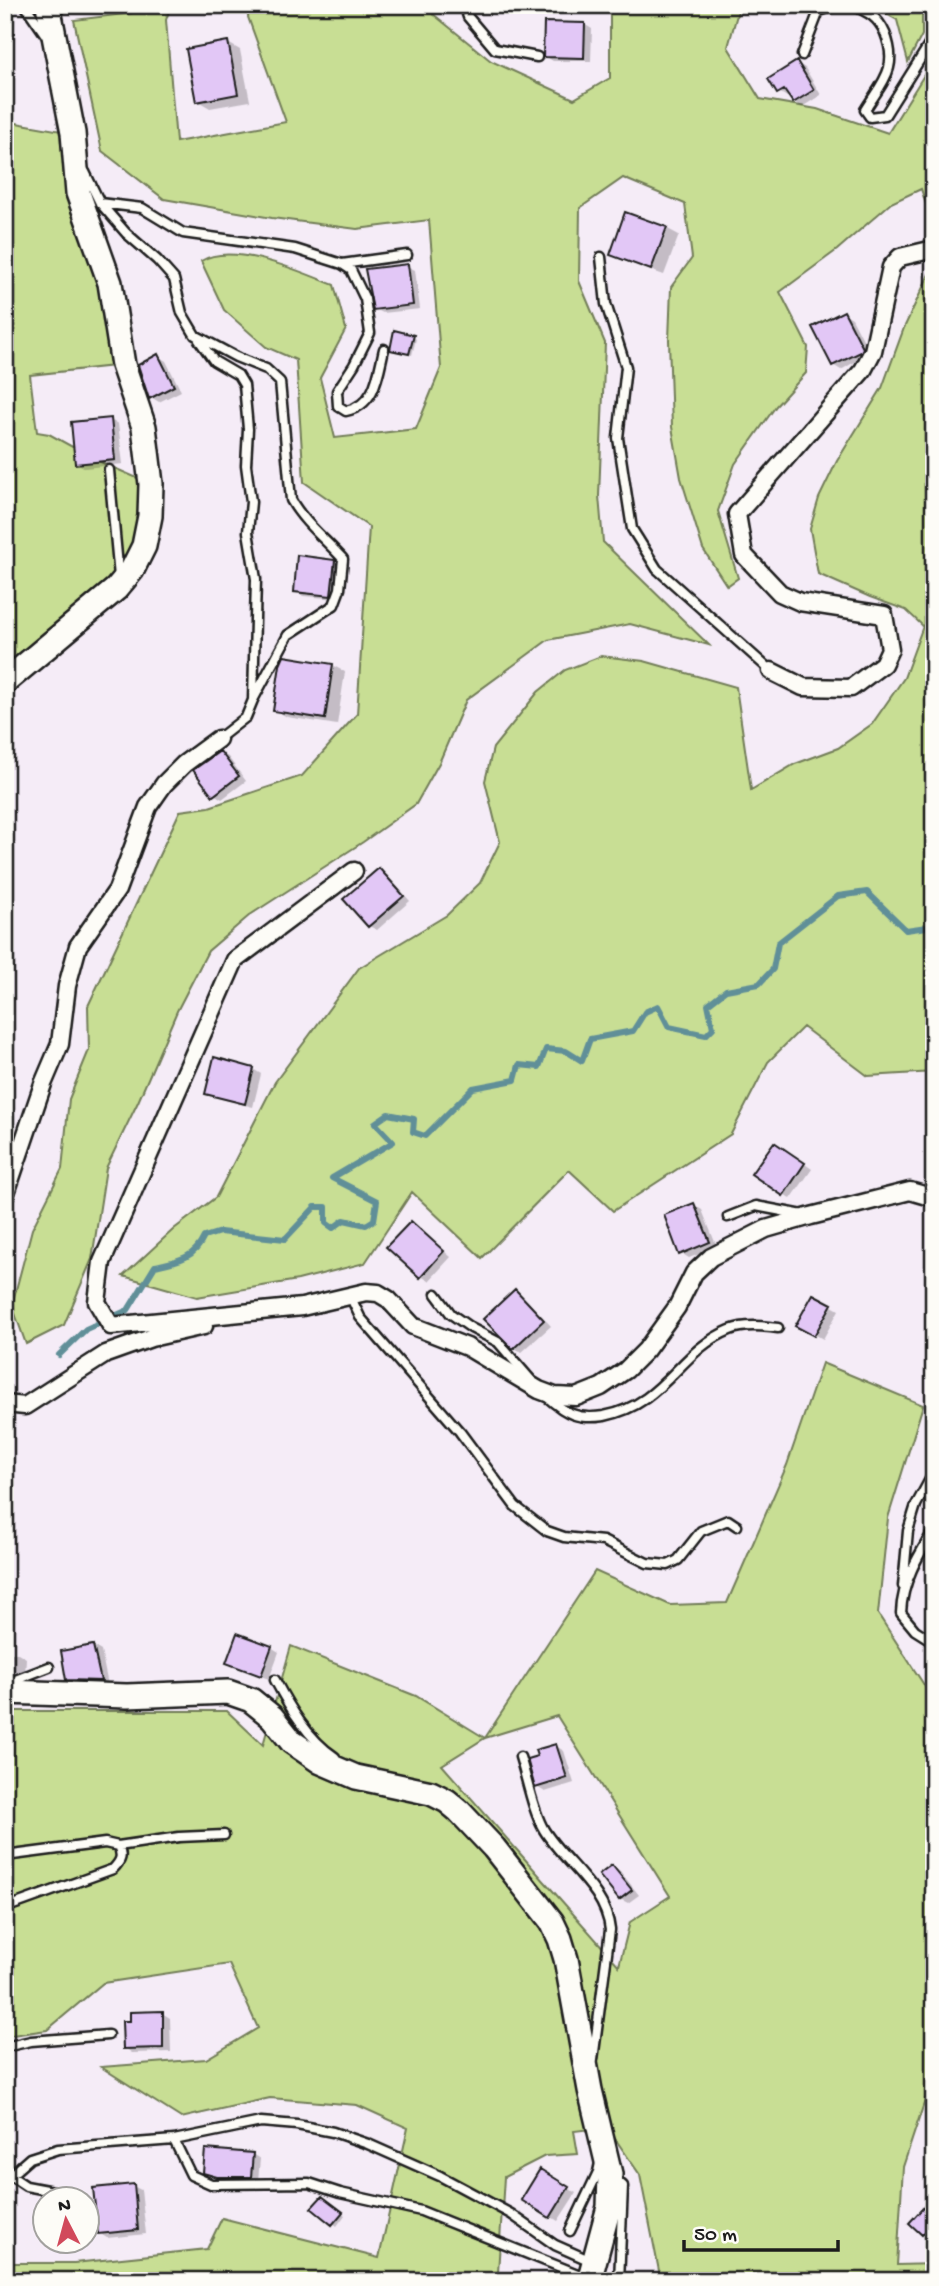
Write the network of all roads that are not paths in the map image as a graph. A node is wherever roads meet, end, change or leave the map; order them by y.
1 (25, 5) edge
2 (48, 5) edge
3 (464, 5) edge
4 (839, 5) edge
5 (852, 5) edge
6 (934, 37) edge
7 (56, 49) junction
8 (802, 55) dead end
9 (537, 57) dead end
10 (76, 154) junction
11 (100, 202) junction
12 (934, 249) edge
13 (407, 255) dead end
14 (601, 257) dead end
15 (342, 264) junction
16 (195, 335) junction
17 (384, 349) dead end
18 (109, 470) dead end
19 (120, 584) junction
20 (772, 671) joint
21 (5, 682) edge
22 (253, 700) junction
23 (218, 739) joint
24 (354, 871) dead end
25 (5, 1196) edge
26 (934, 1198) edge
27 (811, 1216) junction
28 (728, 1217) dead end
29 (356, 1294) junction
30 (436, 1294) dead end
31 (265, 1312) junction
32 (778, 1328) dead end
33 (539, 1390) junction
34 (5, 1404) edge
35 (934, 1472) edge
36 (737, 1526) dead end
37 (934, 1530) edge
38 (902, 1592) junction
39 (934, 1642) edge
40 (49, 1667) dead end
41 (275, 1680) dead end
42 (5, 1684) edge
43 (5, 1692) edge
44 (520, 1757) dead end
45 (379, 1783) junction
46 (224, 1835) dead end
47 (118, 1846) junction
48 (5, 1856) edge
49 (5, 1908) edge
50 (108, 2035) dead end
51 (5, 2047) edge
52 (590, 2090) junction
53 (174, 2140) junction
54 (604, 2146) junction
55 (610, 2174) junction
56 (8, 2178) edge
57 (32, 2187) edge
58 (570, 2231) dead end
59 (585, 2275) edge
60 (619, 2281) edge

1 - 7 lane
2 - 7 street
3 - 9 lane
4 - 8 lane
5 - 6 lane
7 - 10 street
10 - 11 lane
10 - 19 street
11 - 15 lane
11 - 16 lane
12 - 20 street
13 - 15 lane
14 - 20 lane
15 - 17 lane
16 - 22 lane
16 - 22 lane
18 - 19 lane
19 - 21 street
22 - 23 lane
23 - 25 street
24 - 31 street
26 - 27 street
27 - 28 lane
27 - 33 street
29 - 31 street
29 - 33 street
29 - 36 lane
30 - 33 lane
31 - 34 street
32 - 33 lane
35 - 38 lane
37 - 38 lane
38 - 39 lane
40 - 42 lane
41 - 45 lane
43 - 45 street
44 - 52 lane
45 - 52 street
46 - 47 lane
47 - 48 lane
47 - 49 lane
50 - 51 lane
52 - 54 street
53 - 56 lane
53 - 59 lane
53 - 59 lane
54 - 55 street
54 - 58 lane
55 - 59 street
55 - 60 lane
56 - 57 lane

